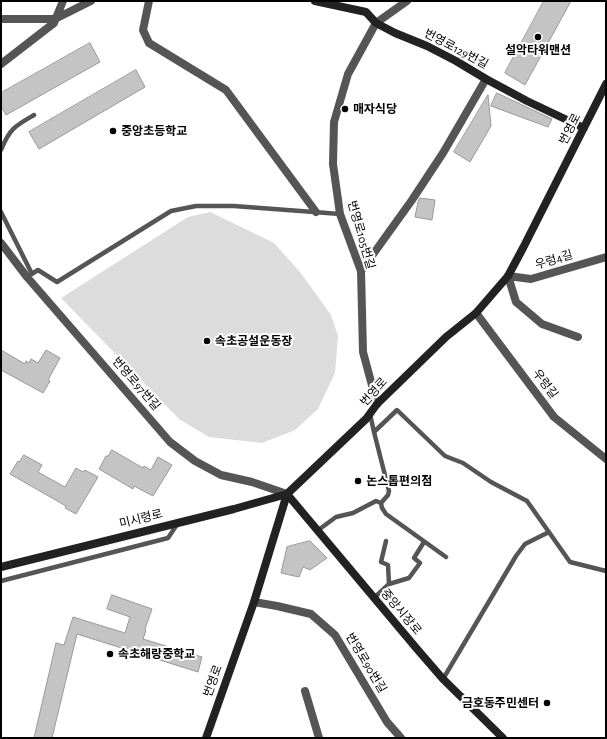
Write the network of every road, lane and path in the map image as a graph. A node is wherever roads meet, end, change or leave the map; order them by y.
1 (63, 1) edge
2 (91, 1) edge
3 (149, 1) edge
4 (315, 1) edge
5 (406, 1) edge
6 (1, 18) edge
7 (55, 19) junction
8 (376, 23) junction
9 (1, 64) edge
10 (486, 79) junction
11 (606, 84) edge
12 (34, 114) dead end
13 (584, 128) junction
14 (1, 150) edge
15 (1, 212) edge
16 (316, 212) junction
17 (340, 214) junction
18 (1, 243) edge
19 (606, 257) edge
20 (361, 271) junction
21 (30, 275) junction
22 (508, 276) junction
23 (476, 313) junction
24 (578, 337) dead end
25 (378, 404) junction
26 (370, 414) junction
27 (374, 432) junction
28 (606, 459) edge
29 (287, 494) junction
30 (381, 503) junction
31 (179, 522) junction
32 (317, 531) junction
33 (549, 532) junction
34 (386, 541) dead end
35 (424, 542) junction
36 (446, 557) dead end
37 (1, 567) edge
38 (606, 571) edge
39 (1, 581) edge
40 (388, 584) junction
41 (374, 598) junction
42 (254, 602) junction
43 (443, 679) junction
44 (305, 691) dead end
45 (496, 735) edge
46 (206, 738) edge
47 (319, 738) edge
48 (401, 738) edge
49 (503, 738) edge

1 - 7 street
2 - 7 street
3 - 16 street
4 - 8 street, 번영로129번길
5 - 8 street, 번영로105번길
6 - 7 street
7 - 9 street
8 - 10 street, 번영로129번길
8 - 17 street, 번영로105번길
10 - 13 street, 번영로129번길
10 - 20 street
11 - 13 street, 번영로
12 - 14 lane
13 - 22 street, 번영로
15 - 21 lane
16 - 17 lane
16 - 21 lane
17 - 20 street, 번영로105번길
18 - 21 street, 번영로97번길
19 - 22 street, 우렁4길
20 - 25 street, 번영로105번길
21 - 29 street, 번영로97번길
22 - 23 street, 번영로
22 - 24 street
23 - 25 street, 번영로
23 - 28 street, 우렁길
25 - 26 street, 번영로
26 - 27 lane
26 - 29 street, 번영로
27 - 30 lane
27 - 33 lane
29 - 31 street, 미시령로
29 - 32 street, 중앙시장로
29 - 42 street, 번영로
30 - 32 lane
30 - 35 lane
31 - 37 street, 미시령로
31 - 39 lane
32 - 41 street, 중앙시장로
33 - 38 lane
33 - 43 lane
34 - 40 lane
35 - 36 lane
35 - 40 lane
40 - 41 lane
41 - 43 street, 중앙시장로
42 - 46 street, 번영로
42 - 48 street, 번영로90번길
43 - 45 street, 중앙시장로
44 - 47 street
45 - 49 street, 중앙시장로

